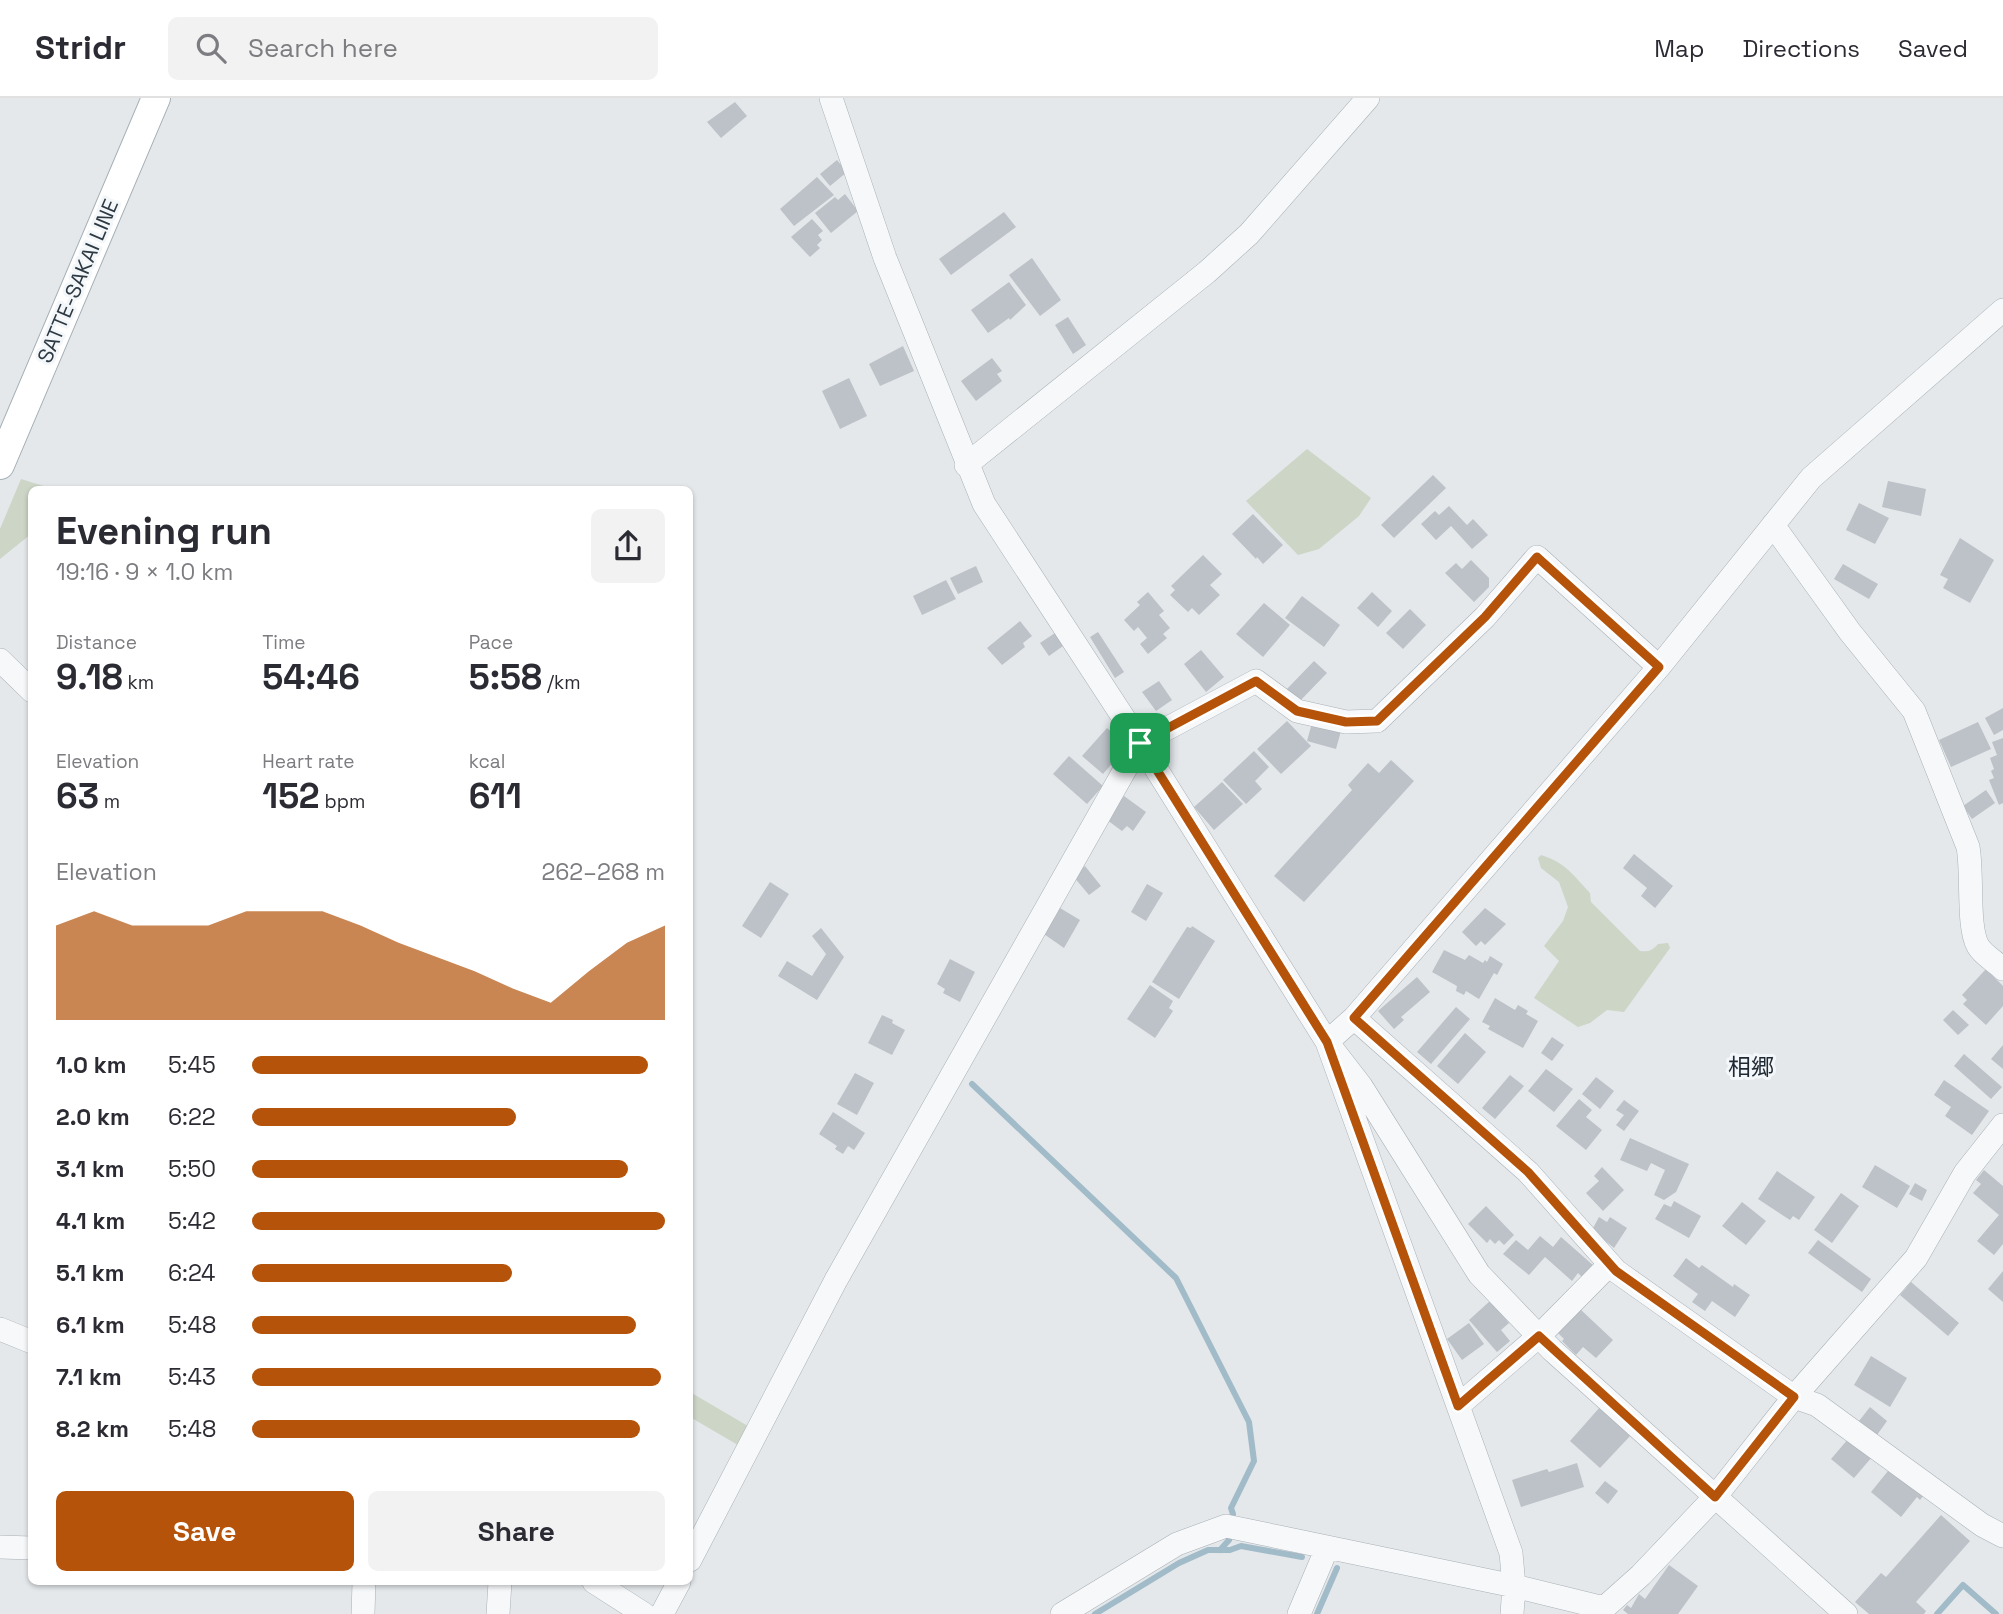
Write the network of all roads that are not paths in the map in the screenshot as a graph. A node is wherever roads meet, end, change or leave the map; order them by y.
1 (156, 98) edge
2 (831, 98) edge
3 (1368, 98) edge
4 (2003, 310) edge
5 (0, 465) edge
6 (966, 465) junction
7 (1773, 524) junction
8 (0, 660) edge
9 (1659, 667) junction
10 (28, 687) edge
11 (1140, 743) junction
12 (2003, 969) edge
13 (1354, 1018) junction
14 (1327, 1042) junction
15 (2003, 1125) edge
16 (1610, 1264) junction
17 (0, 1329) edge
18 (1539, 1336) junction
19 (28, 1340) edge
20 (1794, 1397) junction
21 (1458, 1406) junction
22 (1715, 1497) junction
23 (697, 1528) edge
24 (2003, 1536) edge
25 (0, 1546) edge
26 (693, 1546) edge
27 (28, 1548) edge
28 (1326, 1548) junction
29 (364, 1585) edge
30 (500, 1585) edge
31 (599, 1585) edge
32 (676, 1585) edge
33 (1514, 1586) junction
34 (363, 1614) edge
35 (498, 1614) edge
36 (644, 1614) edge
37 (662, 1614) edge
38 (1062, 1614) edge
39 (1299, 1614) edge
40 (1512, 1614) edge
41 (1846, 1614) edge

1 - 5 main road, SATTE-SAKAI LINE
2 - 6 street
3 - 6 street
4 - 7 street
6 - 11 street
7 - 9 street
7 - 12 street
8 - 10 street
9 - 11 street
9 - 13 street
11 - 14 street
11 - 23 street
13 - 14 street
13 - 16 street
14 - 18 street
14 - 21 street
15 - 20 street
16 - 18 street
16 - 20 street
17 - 19 street
18 - 21 street
18 - 22 street
20 - 22 street
20 - 24 street
21 - 33 street
22 - 33 street
22 - 41 street
23 - 26 street
25 - 27 street
28 - 33 street
28 - 38 street
28 - 39 street
29 - 34 street
30 - 35 street
31 - 36 street
32 - 37 street
33 - 40 street

